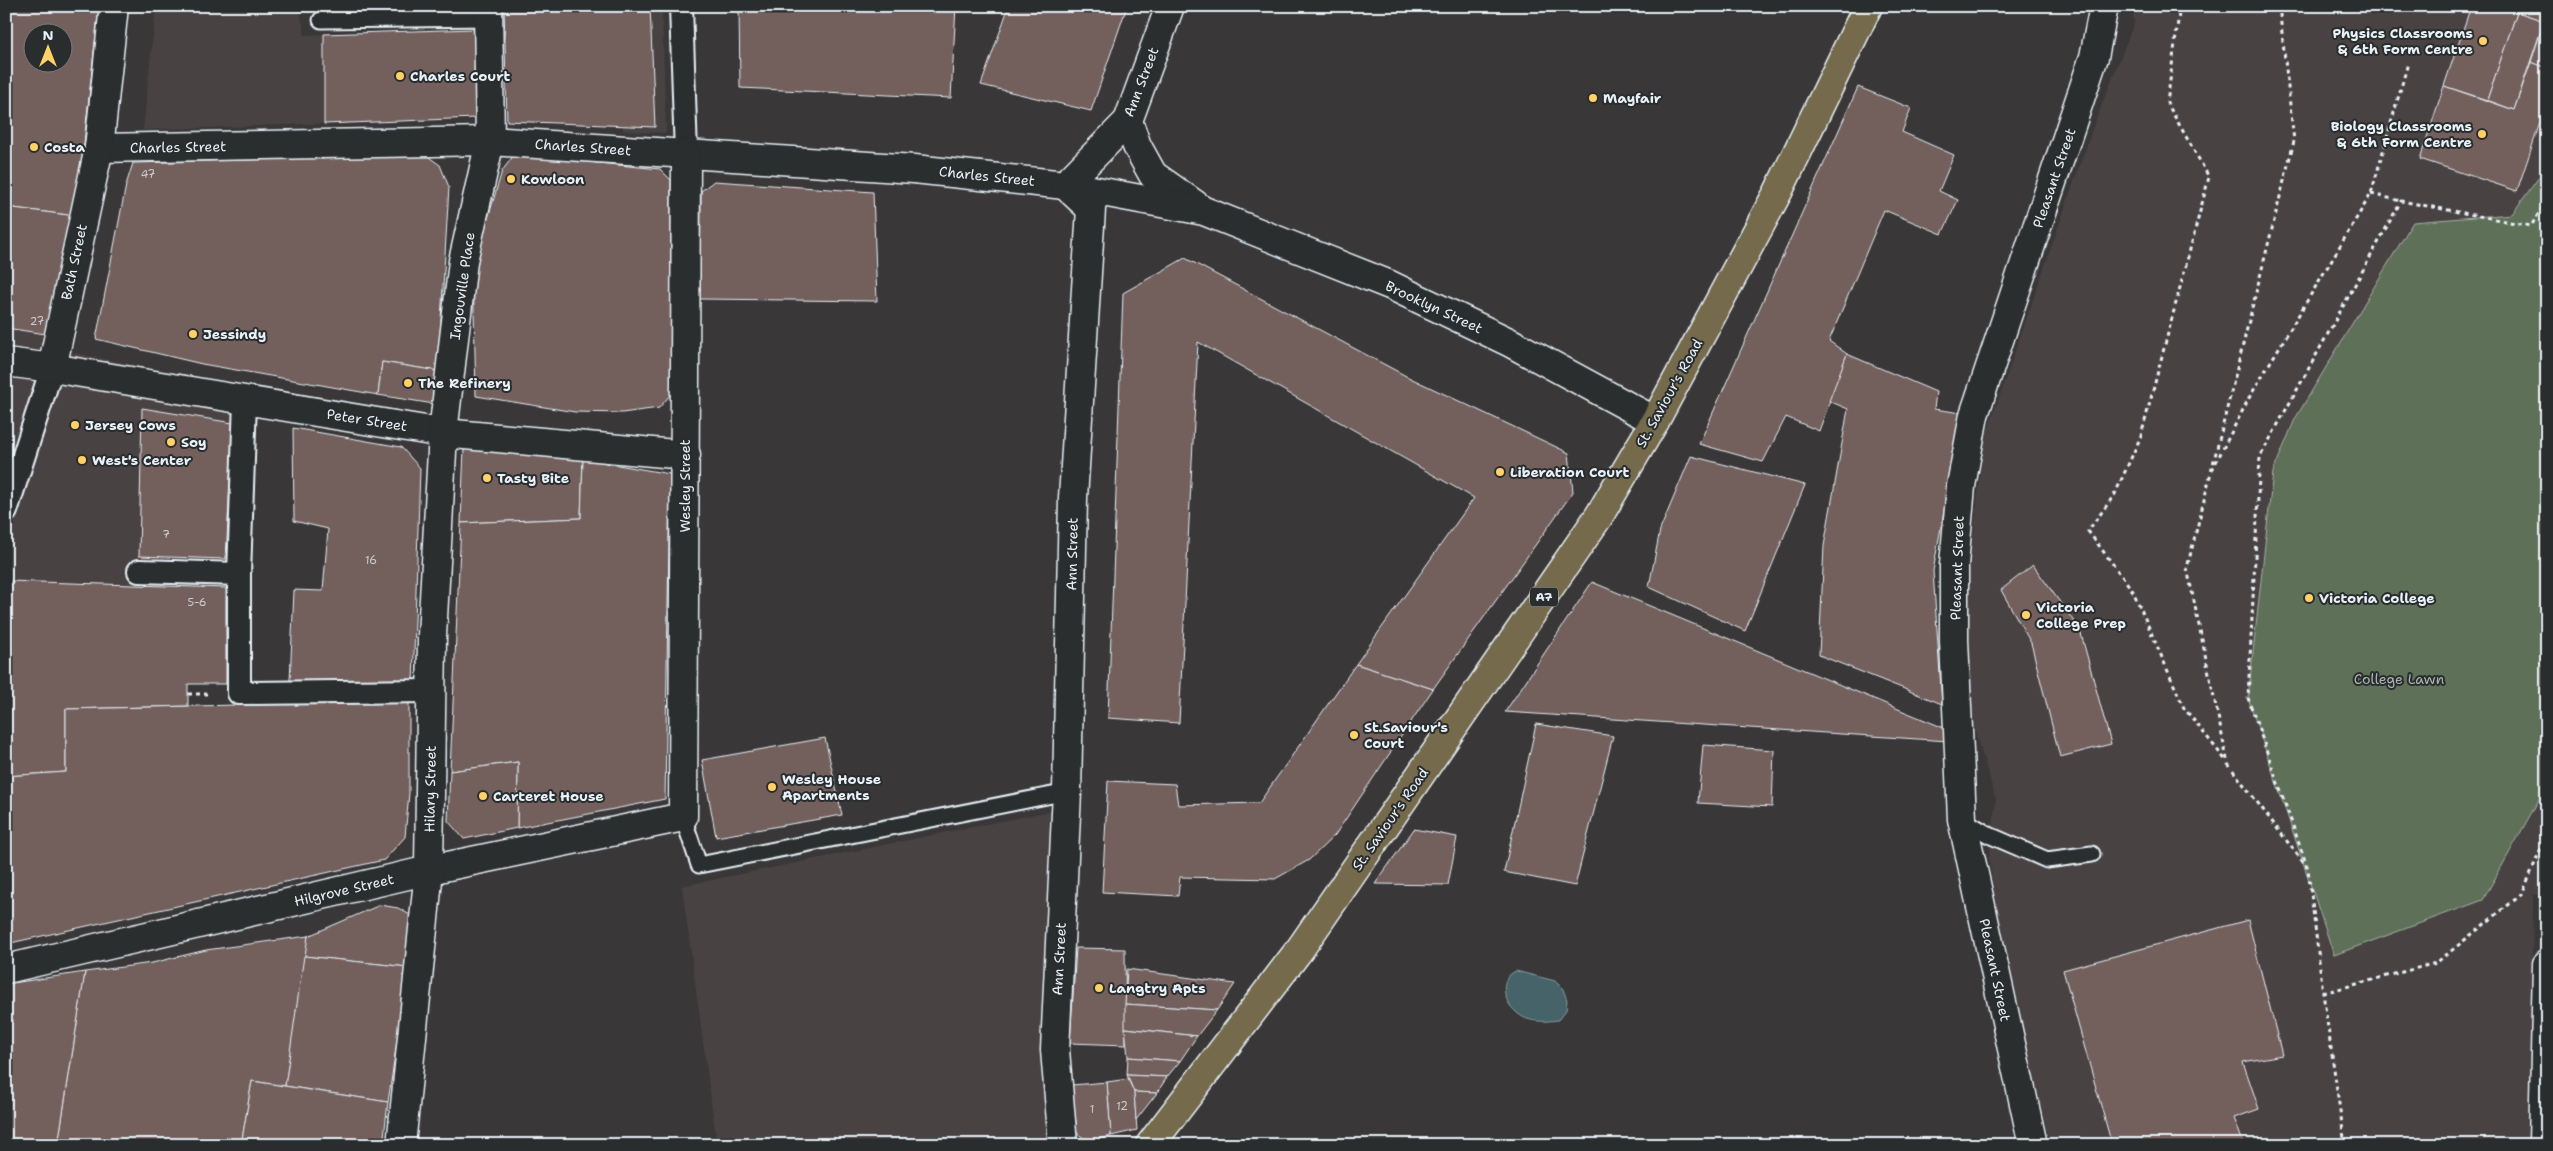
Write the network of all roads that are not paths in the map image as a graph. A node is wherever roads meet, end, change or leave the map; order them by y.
1 (114, 6) edge
2 (681, 6) edge
3 (1170, 6) edge
4 (1868, 6) edge
5 (2104, 6) edge
6 (488, 12) edge
7 (321, 20) dead end
8 (1128, 121) junction
9 (490, 141) junction
10 (99, 148) junction
11 (686, 155) junction
12 (1066, 185) junction
13 (1204, 211) junction
14 (6, 362) edge
15 (52, 368) junction
16 (245, 401) junction
17 (1654, 421) junction
18 (443, 433) junction
19 (686, 454) junction
20 (6, 511) edge
21 (140, 571) dead end
22 (240, 574) junction
23 (431, 691) junction
24 (1067, 792) junction
25 (683, 817) junction
26 (1962, 819) junction
27 (2092, 854) dead end
28 (429, 870) junction
29 (2547, 964) edge
30 (6, 968) edge
31 (401, 1145) edge
32 (1063, 1145) edge
33 (1150, 1145) edge
34 (2033, 1145) edge
35 (2543, 1145) edge

1 - 10 street, Bath Street
2 - 11 street
3 - 8 street, Ann Street
4 - 17 main road, St. Saviour's Road / A7
5 - 26 street, Pleasant Street
6 - 7 lane
6 - 9 street, Ingouville Place
8 - 12 street, Ann Street
8 - 13 street, Brooklyn Street
9 - 10 street, Charles Street
9 - 11 street, Charles Street
9 - 18 street, Ingouville Place
10 - 15 street, Bath Street
11 - 12 street, Charles Street
11 - 19 street, Wesley Street
12 - 13 street, Brooklyn Street
12 - 24 street, Ann Street
13 - 17 street, Brooklyn Street
14 - 15 street, Peter Street
15 - 16 street, Peter Street
15 - 20 street, Bath Street
16 - 18 street, Peter Street
16 - 22 street
17 - 33 main road, St. Saviour's Road / A7
18 - 19 street, Peter Street
18 - 23 street, Hilary Street
19 - 25 street, Wesley Street
21 - 22 street
22 - 23 street
23 - 28 street, Hilary Street
24 - 25 lane
24 - 32 street, Ann Street
25 - 28 street, Hilgrove Street
26 - 27 lane
26 - 34 street, Pleasant Street
28 - 30 street, Hilgrove Street
28 - 31 street, Hilary Street
29 - 35 street

